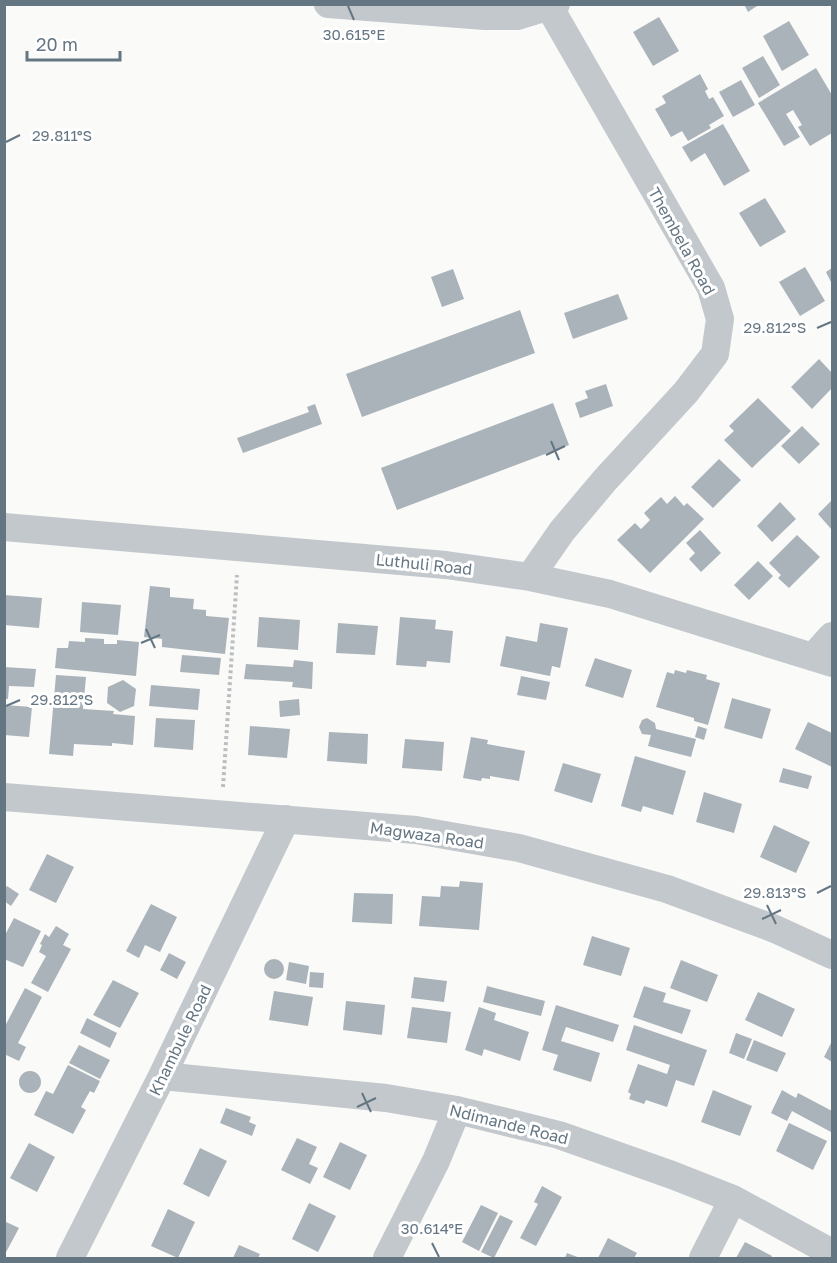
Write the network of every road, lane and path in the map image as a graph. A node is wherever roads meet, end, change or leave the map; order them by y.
1 (328, 4) edge
2 (553, 6) edge
3 (4, 527) edge
4 (239, 548) junction
5 (530, 577) junction
6 (832, 636) edge
7 (823, 660) edge
8 (4, 797) edge
9 (222, 814) junction
10 (286, 819) junction
11 (832, 955) edge
12 (162, 1076) junction
13 (457, 1110) junction
14 (733, 1199) junction
15 (832, 1253) edge
16 (70, 1258) edge
17 (387, 1258) edge
18 (703, 1258) edge

1 - 2 street
2 - 5 street, Thembela Road
3 - 4 street, Luthuli Road
4 - 5 street, Luthuli Road
4 - 9 path
5 - 7 street, Luthuli Road
6 - 7 street
8 - 9 street, Magwaza Road
9 - 10 street, Magwaza Road
10 - 11 street, Magwaza Road
10 - 12 street, Khambule Road
12 - 13 street, Ndimande Road
12 - 16 street, Khambule Road
13 - 14 street, Ndimande Road
13 - 17 street
14 - 15 street, Ndimande Road
14 - 18 street

